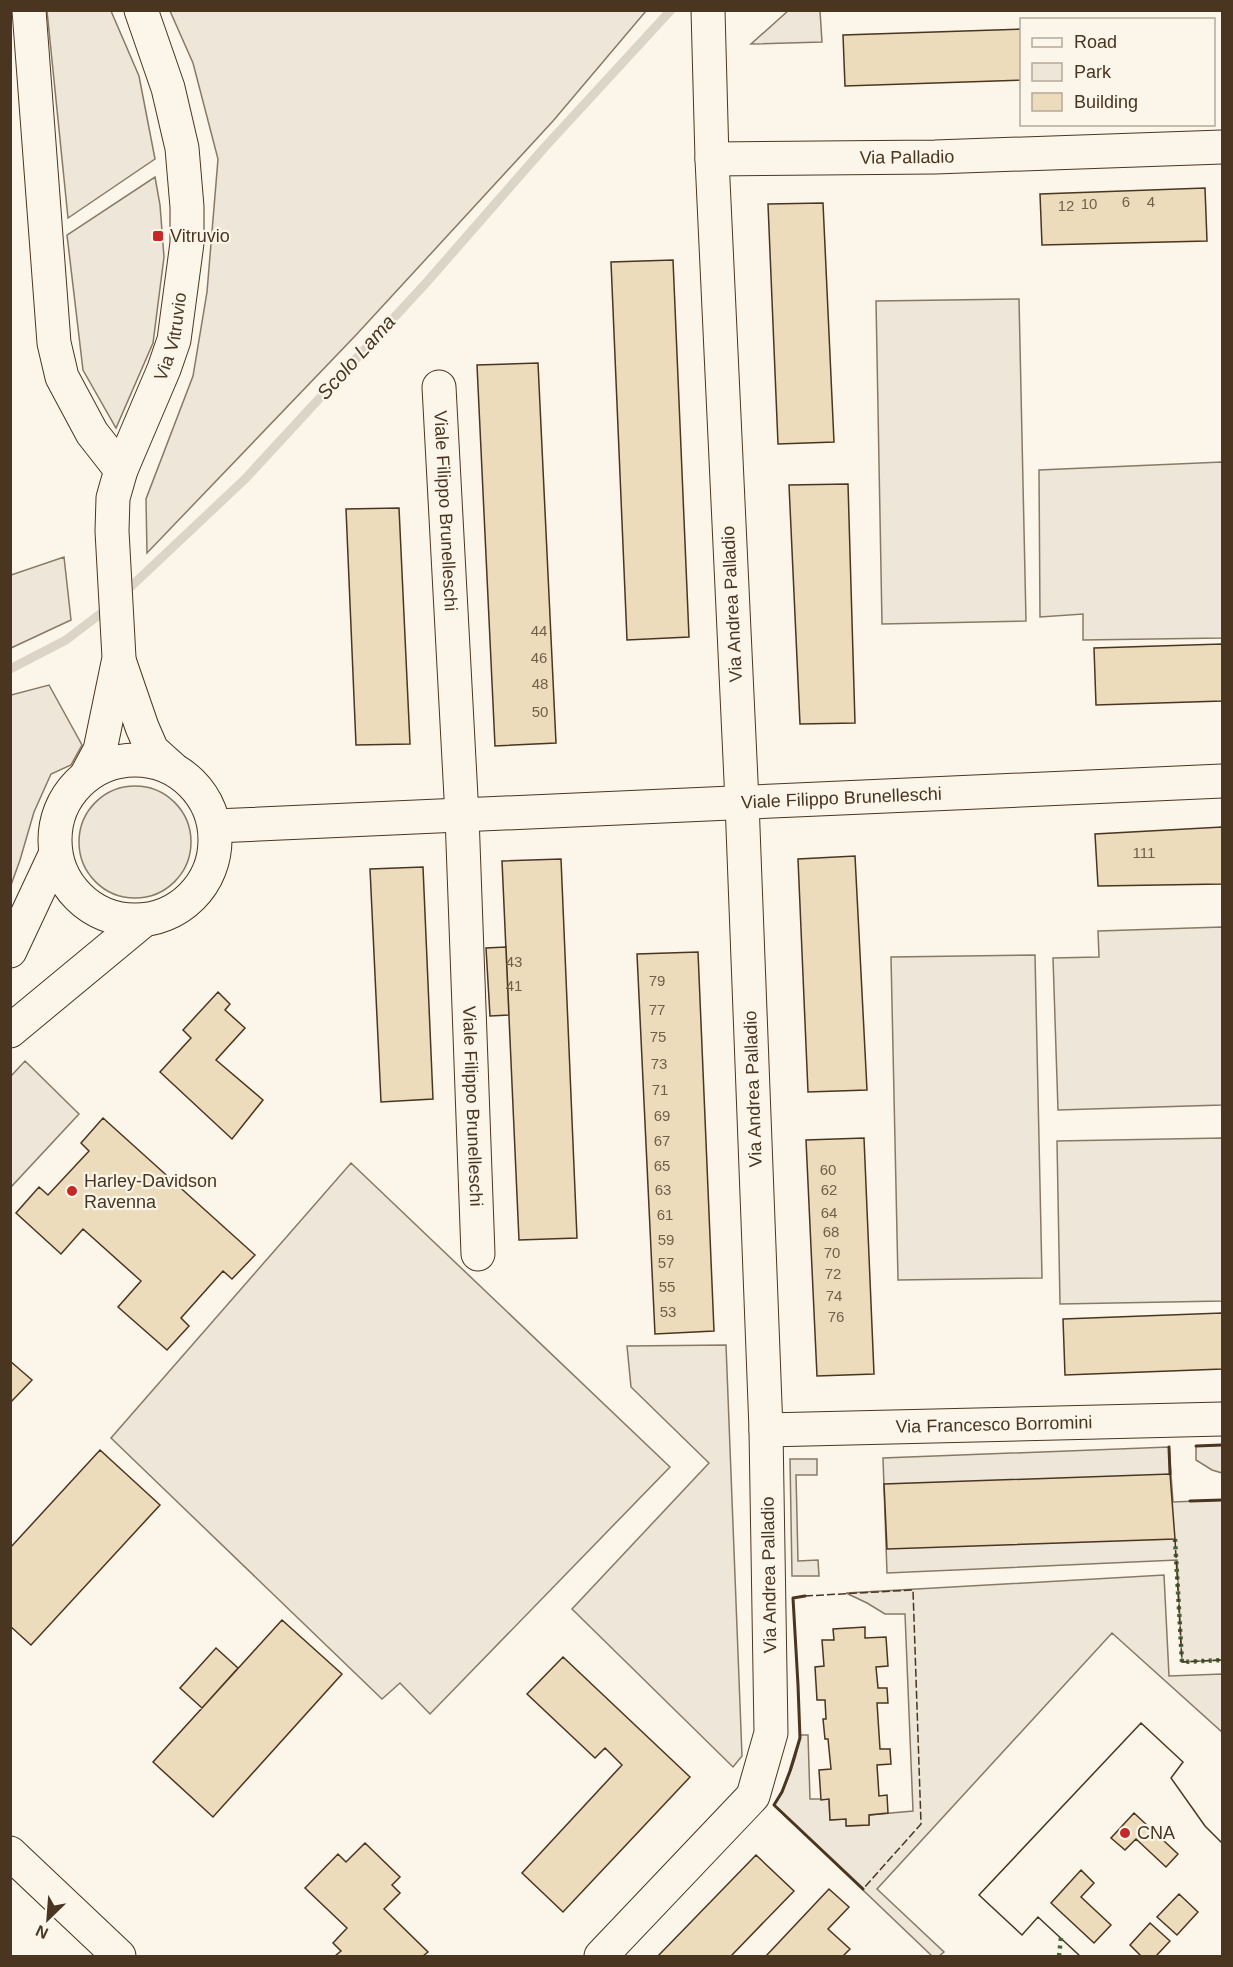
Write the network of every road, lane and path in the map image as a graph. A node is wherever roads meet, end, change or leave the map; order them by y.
1 (29, 10) edge
2 (141, 10) edge
3 (708, 25) edge
4 (1222, 147) edge
5 (712, 159) junction
6 (439, 387) dead end
7 (121, 470) junction
8 (119, 652) junction
9 (172, 768) junction
10 (86, 776) junction
11 (1222, 781) edge
12 (742, 802) junction
13 (462, 816) junction
14 (215, 826) junction
15 (55, 855) junction
16 (144, 921) junction
17 (10, 951) edge
18 (10, 1031) edge
19 (478, 1254) dead end
20 (1222, 1419) edge
21 (766, 1430) junction
22 (10, 1853) edge
23 (119, 1956) edge
24 (601, 1956) edge

1 - 7 street
2 - 7 street, Via Vitruvio
3 - 5 street
4 - 5 street, Via Palladio
5 - 12 street, Via Andrea Palladio
6 - 13 street, Viale Filippo Brunelleschi
7 - 8 street, Via Vitruvio
8 - 9 street, Via Vitruvio
8 - 10 street, Via Vitruvio
9 - 10 street
9 - 14 street
10 - 15 street
11 - 12 street, Viale Filippo Brunelleschi
12 - 13 street, Viale Filippo Brunelleschi
12 - 21 street, Via Andrea Palladio
13 - 14 street, Viale Filippo Brunelleschi
13 - 19 street, Viale Filippo Brunelleschi
14 - 16 street
15 - 16 street
15 - 17 street
16 - 18 street
20 - 21 street, Via Francesco Borromini
21 - 24 street, Via Andrea Palladio
22 - 23 street

